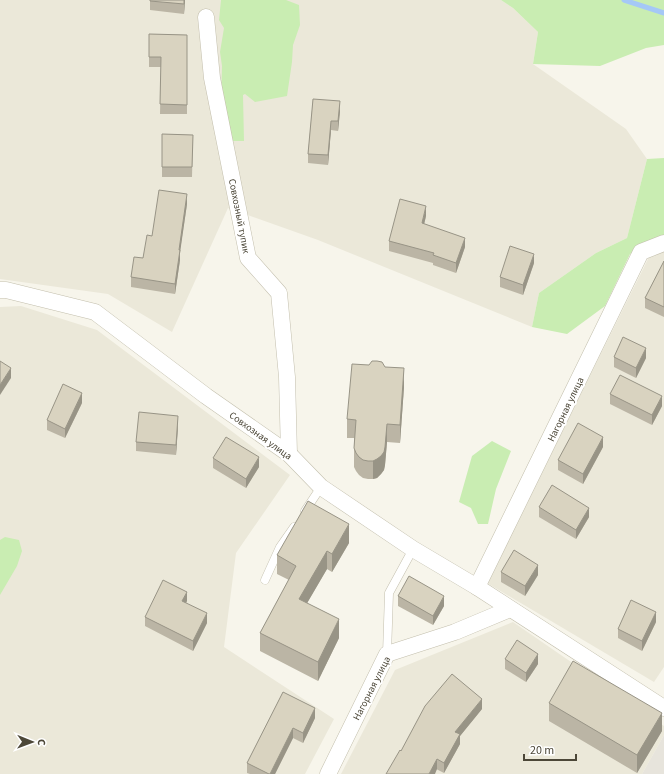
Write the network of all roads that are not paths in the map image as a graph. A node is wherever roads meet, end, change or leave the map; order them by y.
1 (206, 17) dead end
2 (664, 243) edge
3 (0, 290) edge
4 (289, 454) junction
5 (321, 487) junction
6 (413, 549) junction
7 (265, 580) dead end
8 (477, 587) junction
9 (510, 609) junction
10 (388, 654) junction
11 (664, 708) edge
12 (328, 774) edge

1 - 4 street, Совхозный тупик
2 - 8 street, Нагорная улица
3 - 4 street, Совхозная улица
4 - 5 street, Совхозная улица
5 - 6 street, Совхозная улица
5 - 7 lane
6 - 8 street, Совхозная улица
6 - 10 lane
8 - 9 street, Совхозная улица
9 - 10 street, Нагорная улица
9 - 11 street, Совхозная улица
10 - 12 street, Нагорная улица

